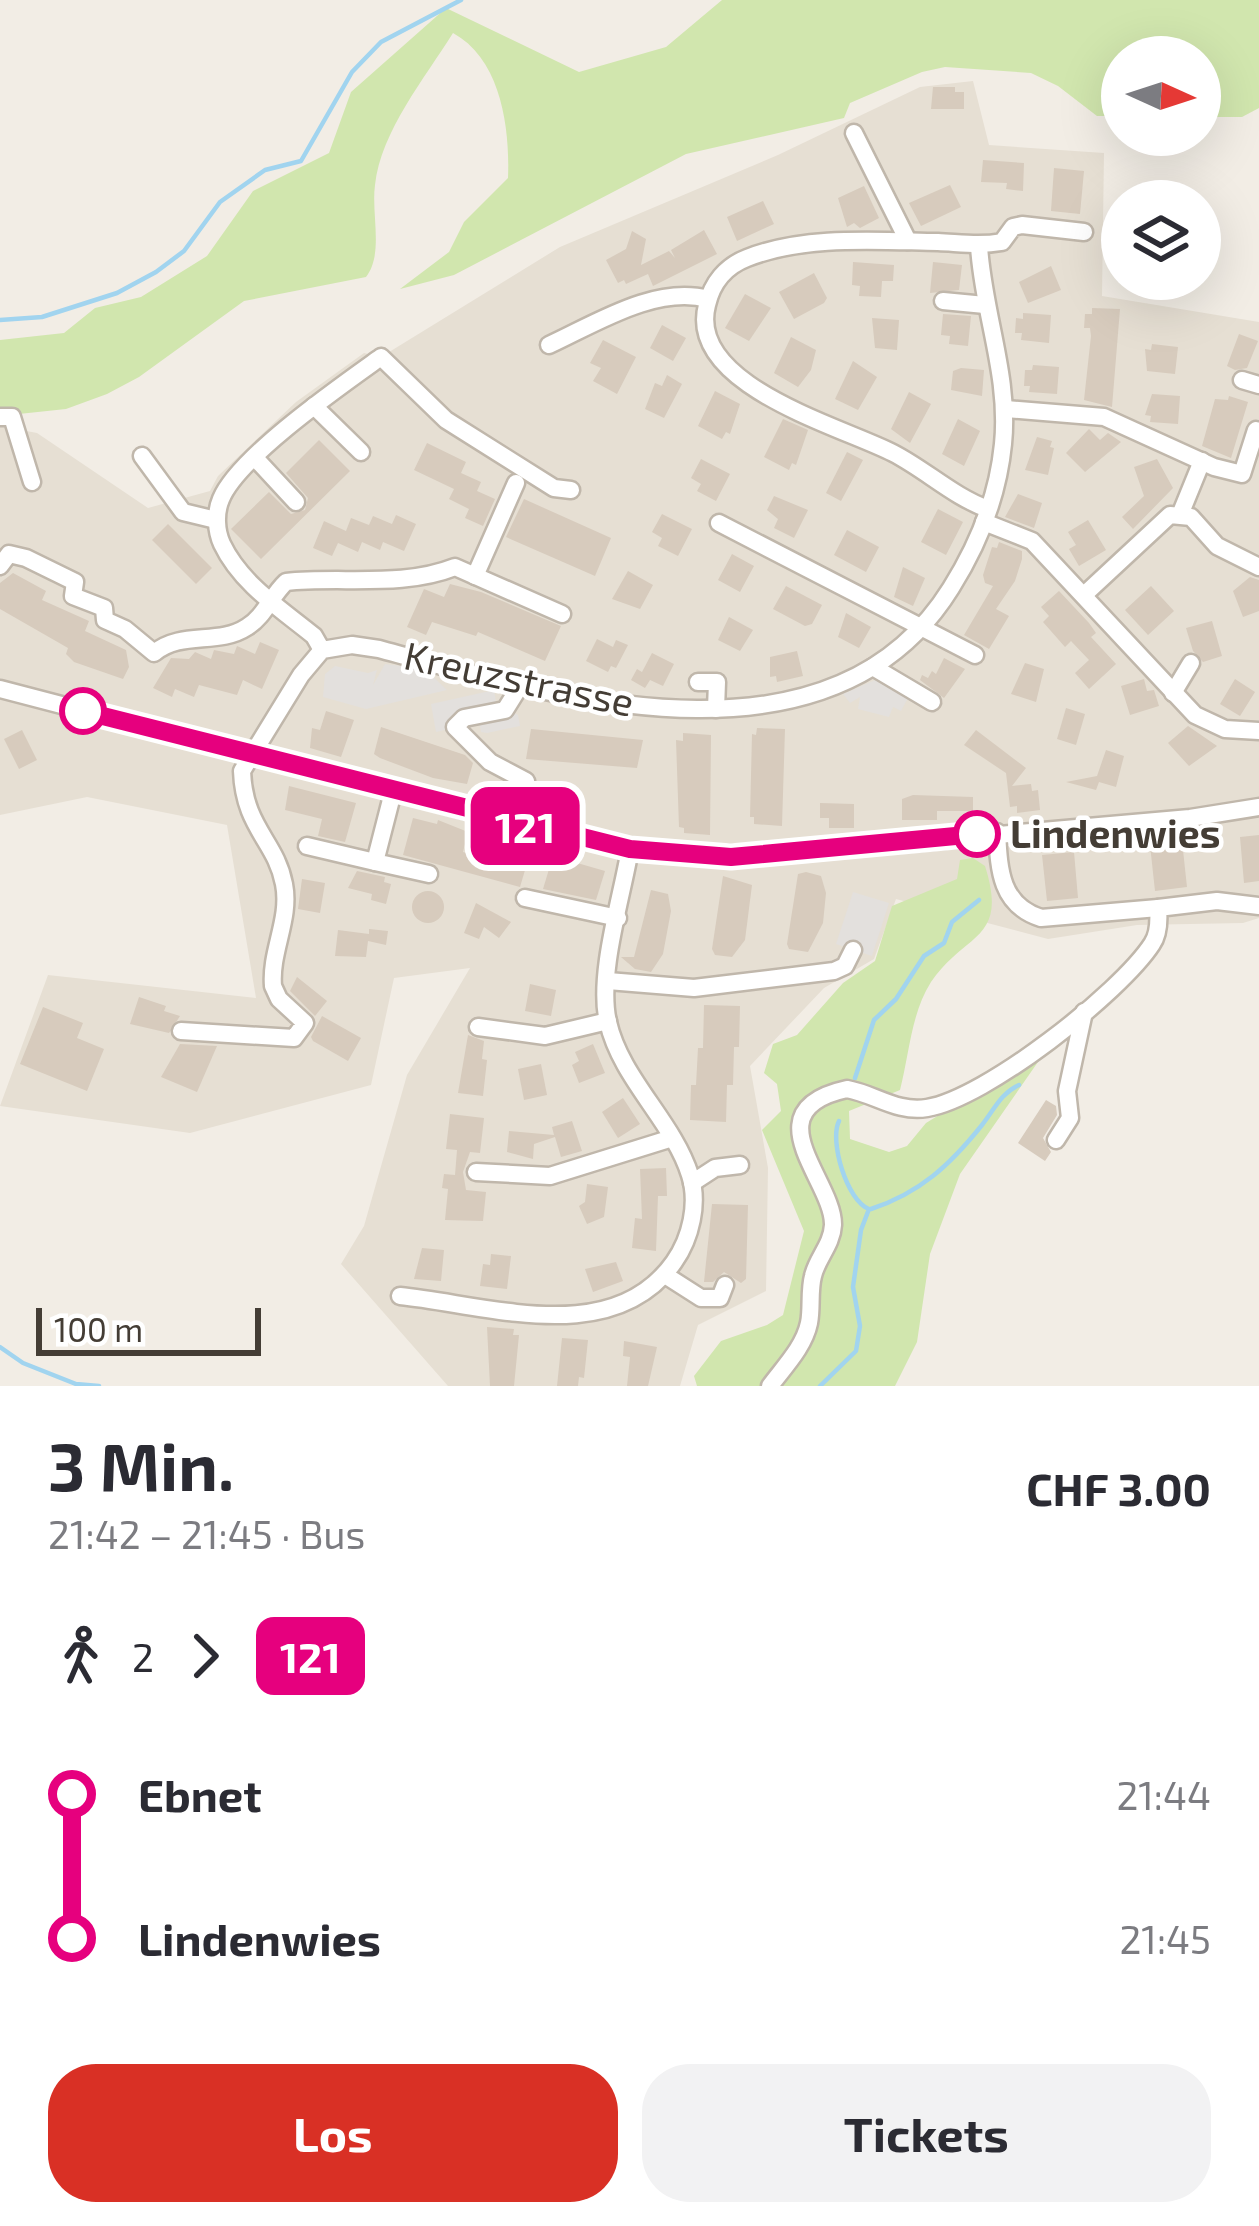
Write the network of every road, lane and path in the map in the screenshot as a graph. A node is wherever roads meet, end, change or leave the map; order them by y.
1 (854, 133) dead end
2 (1084, 232) dead end
3 (908, 242) junction
4 (979, 246) junction
5 (708, 299) junction
6 (943, 301) dead end
7 (985, 305) junction
8 (549, 345) dead end
9 (314, 406) junction
10 (1006, 409) junction
11 (6, 417) edge
12 (1256, 430) dead end
13 (361, 452) dead end
14 (142, 456) dead end
15 (256, 459) junction
16 (1202, 461) junction
17 (1250, 476) edge
18 (32, 482) dead end
19 (516, 483) dead end
20 (571, 490) dead end
21 (296, 502) dead end
22 (1180, 515) junction
23 (986, 516) junction
24 (216, 520) junction
25 (719, 523) dead end
26 (0, 566) edge
27 (1259, 567) edge
28 (475, 576) junction
29 (1085, 594) junction
30 (270, 601) junction
31 (562, 614) dead end
32 (921, 628) junction
33 (322, 650) junction
34 (975, 656) dead end
35 (1191, 663) dead end
36 (873, 667) junction
37 (301, 675) junction
38 (322, 680) dead end
39 (698, 682) dead end
40 (520, 686) junction
41 (0, 689) edge
42 (1173, 693) junction
43 (932, 702) dead end
44 (716, 709) junction
45 (1259, 731) edge
46 (249, 754) junction
47 (526, 781) dead end
48 (393, 792) junction
49 (1259, 807) edge
50 (997, 832) junction
51 (307, 846) dead end
52 (630, 849) junction
53 (375, 862) junction
54 (429, 874) dead end
55 (525, 898) dead end
56 (1259, 906) edge
57 (1158, 908) junction
58 (618, 918) junction
59 (853, 950) dead end
60 (608, 981) junction
61 (1084, 1012) junction
62 (608, 1021) junction
63 (478, 1027) dead end
64 (181, 1031) dead end
65 (669, 1139) junction
66 (1056, 1140) dead end
67 (740, 1165) dead end
68 (476, 1172) dead end
69 (692, 1183) junction
70 (665, 1275) junction
71 (725, 1286) dead end
72 (400, 1296) dead end
73 (770, 1386) edge

1 - 3 street
2 - 4 street
3 - 4 street
3 - 5 street
4 - 7 street, Kreuzstrasse
5 - 8 street
5 - 23 street
6 - 7 street
7 - 10 street, Kreuzstrasse
9 - 13 street
9 - 15 street
9 - 20 street
10 - 16 street
10 - 23 street, Kreuzstrasse
11 - 18 street
12 - 17 street
14 - 24 street
15 - 21 street
15 - 24 street
16 - 17 street
16 - 22 street
19 - 28 street
22 - 27 street
22 - 29 street
23 - 29 street
23 - 32 street, Kreuzstrasse
24 - 30 street
25 - 32 street
26 - 30 street
28 - 30 street
28 - 31 street
29 - 42 street
30 - 33 street
32 - 34 street
32 - 36 street, Kreuzstrasse
33 - 37 street
33 - 40 street, Kreuzstrasse
35 - 42 street
36 - 43 street
36 - 44 street, Kreuzstrasse
37 - 38 street
37 - 46 street
39 - 44 street
40 - 44 street, Kreuzstrasse
40 - 47 street
41 - 46 street
42 - 45 street
46 - 48 street
46 - 64 street
48 - 52 street
48 - 53 street
49 - 50 street
50 - 52 street
50 - 57 street
51 - 53 street
52 - 58 street
53 - 54 street
55 - 58 street
56 - 57 street
57 - 61 street
58 - 60 street
59 - 60 street
60 - 62 street
61 - 66 street
61 - 73 street
62 - 63 street
62 - 65 street
65 - 68 street
65 - 69 street
67 - 69 street
69 - 70 street
70 - 71 street
70 - 72 street

